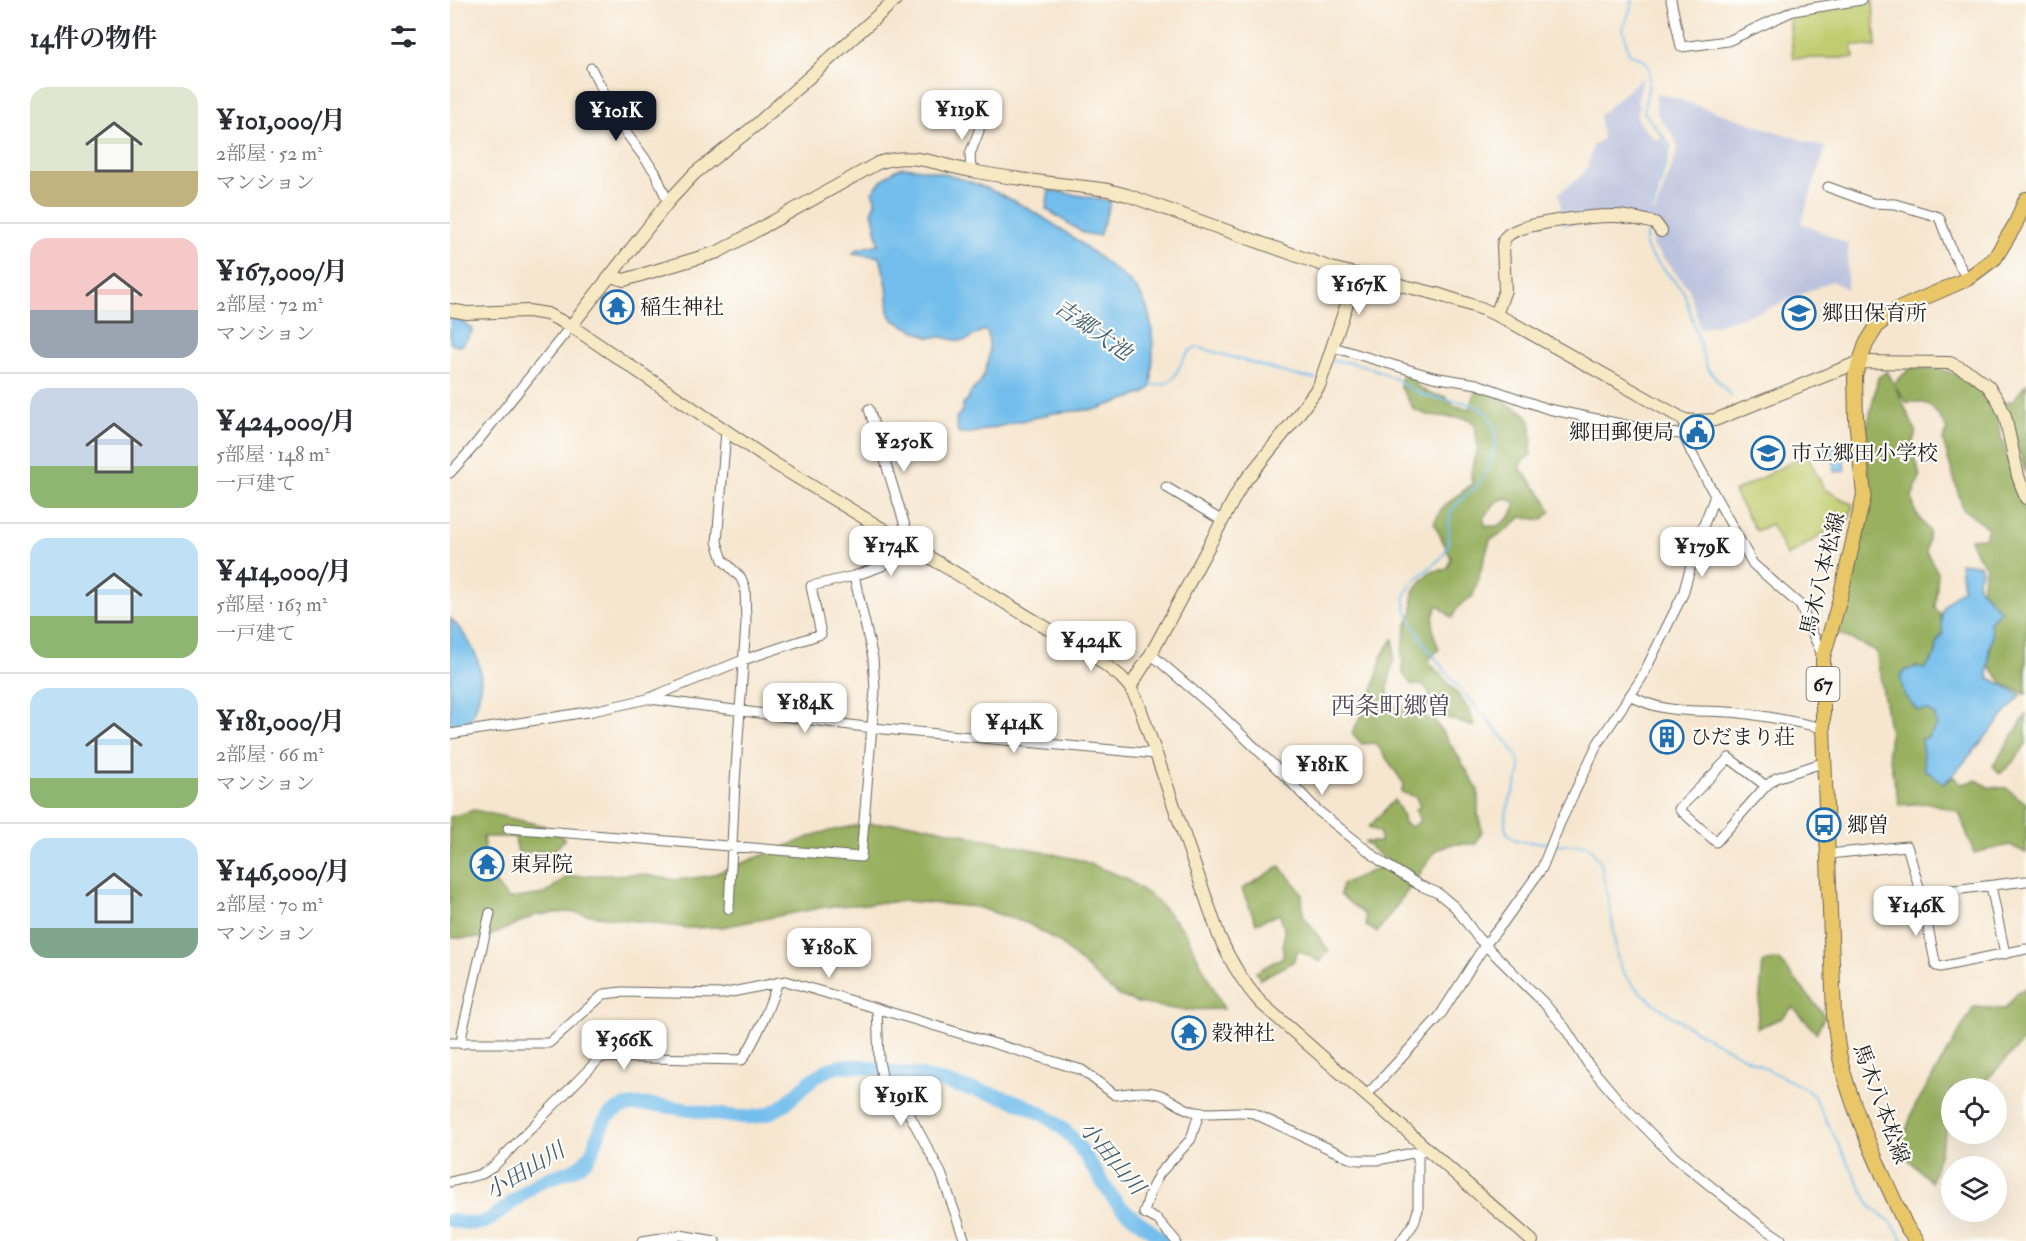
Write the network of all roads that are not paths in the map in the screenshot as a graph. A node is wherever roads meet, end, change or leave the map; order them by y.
1 (894, 0) edge
2 (1671, 0) edge
3 (1861, 0) edge
4 (591, 68) dead end
5 (980, 111) dead end
6 (970, 171) junction
7 (1828, 187) dead end
8 (2026, 199) edge
9 (668, 202) junction
10 (1661, 231) dead end
11 (1357, 274) junction
12 (611, 276) junction
13 (1967, 279) junction
14 (450, 309) edge
15 (1496, 315) junction
16 (571, 326) junction
17 (1333, 347) junction
18 (1859, 362) junction
19 (869, 409) dead end
20 (1685, 420) junction
21 (726, 431) junction
22 (1683, 434) junction
23 (450, 473) edge
24 (1167, 487) dead end
25 (1714, 496) junction
26 (2026, 498) edge
27 (1221, 520) junction
28 (911, 546) junction
29 (854, 576) junction
30 (1150, 654) junction
31 (1823, 657) junction
32 (744, 660) junction
33 (1130, 687) junction
34 (1630, 695) junction
35 (646, 699) junction
36 (740, 712) junction
37 (873, 728) junction
38 (1823, 728) junction
39 (450, 734) edge
40 (1157, 754) junction
41 (1825, 762) junction
42 (1766, 786) junction
43 (508, 828) dead end
44 (731, 846) junction
45 (1829, 854) junction
46 (2026, 881) edge
47 (1991, 886) junction
48 (1921, 894) junction
49 (729, 909) dead end
50 (490, 913) dead end
51 (1485, 945) junction
52 (2026, 949) edge
53 (2005, 954) junction
54 (778, 982) junction
55 (877, 1008) junction
56 (450, 1043) edge
57 (462, 1044) junction
58 (1366, 1096) junction
59 (1200, 1113) junction
60 (1423, 1151) junction
61 (450, 1182) edge
62 (1781, 1239) dead end
63 (642, 1241) edge
64 (715, 1241) edge
65 (965, 1241) edge
66 (1176, 1241) edge
67 (1401, 1241) edge
68 (1532, 1241) edge
69 (1917, 1241) edge

1 - 9 street
2 - 3 street
4 - 9 street
5 - 6 street
6 - 11 street
6 - 12 street
7 - 13 street
8 - 13 main road, 馬木八本松線 / 67
9 - 12 street
10 - 15 street
11 - 15 street
11 - 17 street
12 - 16 street
13 - 18 main road, 馬木八本松線 / 67
14 - 16 street
15 - 20 street
16 - 21 street
16 - 23 street
17 - 22 street
17 - 27 street
18 - 20 street
18 - 26 street
18 - 31 main road, 馬木八本松線 / 67
19 - 28 street
20 - 22 street
21 - 28 street
21 - 32 street
22 - 25 street
24 - 27 street
25 - 31 street
25 - 34 street
27 - 30 street
28 - 29 street
28 - 33 street
29 - 32 street
29 - 37 street
30 - 33 street
30 - 51 street
31 - 38 main road, 馬木八本松線 / 67
32 - 35 street
32 - 36 street
33 - 40 street
34 - 38 street
34 - 51 street
35 - 36 street
35 - 39 street
36 - 37 street
36 - 44 street
37 - 40 street
37 - 44 street
38 - 41 main road, 馬木八本松線 / 67
40 - 58 street
41 - 42 street
41 - 45 main road, 馬木八本松線 / 67
42 - 42 street
43 - 44 street
44 - 49 street
45 - 48 street
45 - 69 main road, 馬木八本松線 / 67
46 - 47 street
47 - 48 street
47 - 53 street
48 - 53 street
50 - 57 street
51 - 58 street
51 - 62 street
52 - 53 street
54 - 55 street
54 - 57 street
54 - 61 street
55 - 59 street
55 - 65 street
56 - 57 street
58 - 60 street
59 - 60 street
59 - 66 street
60 - 67 street
60 - 68 street
63 - 64 street

